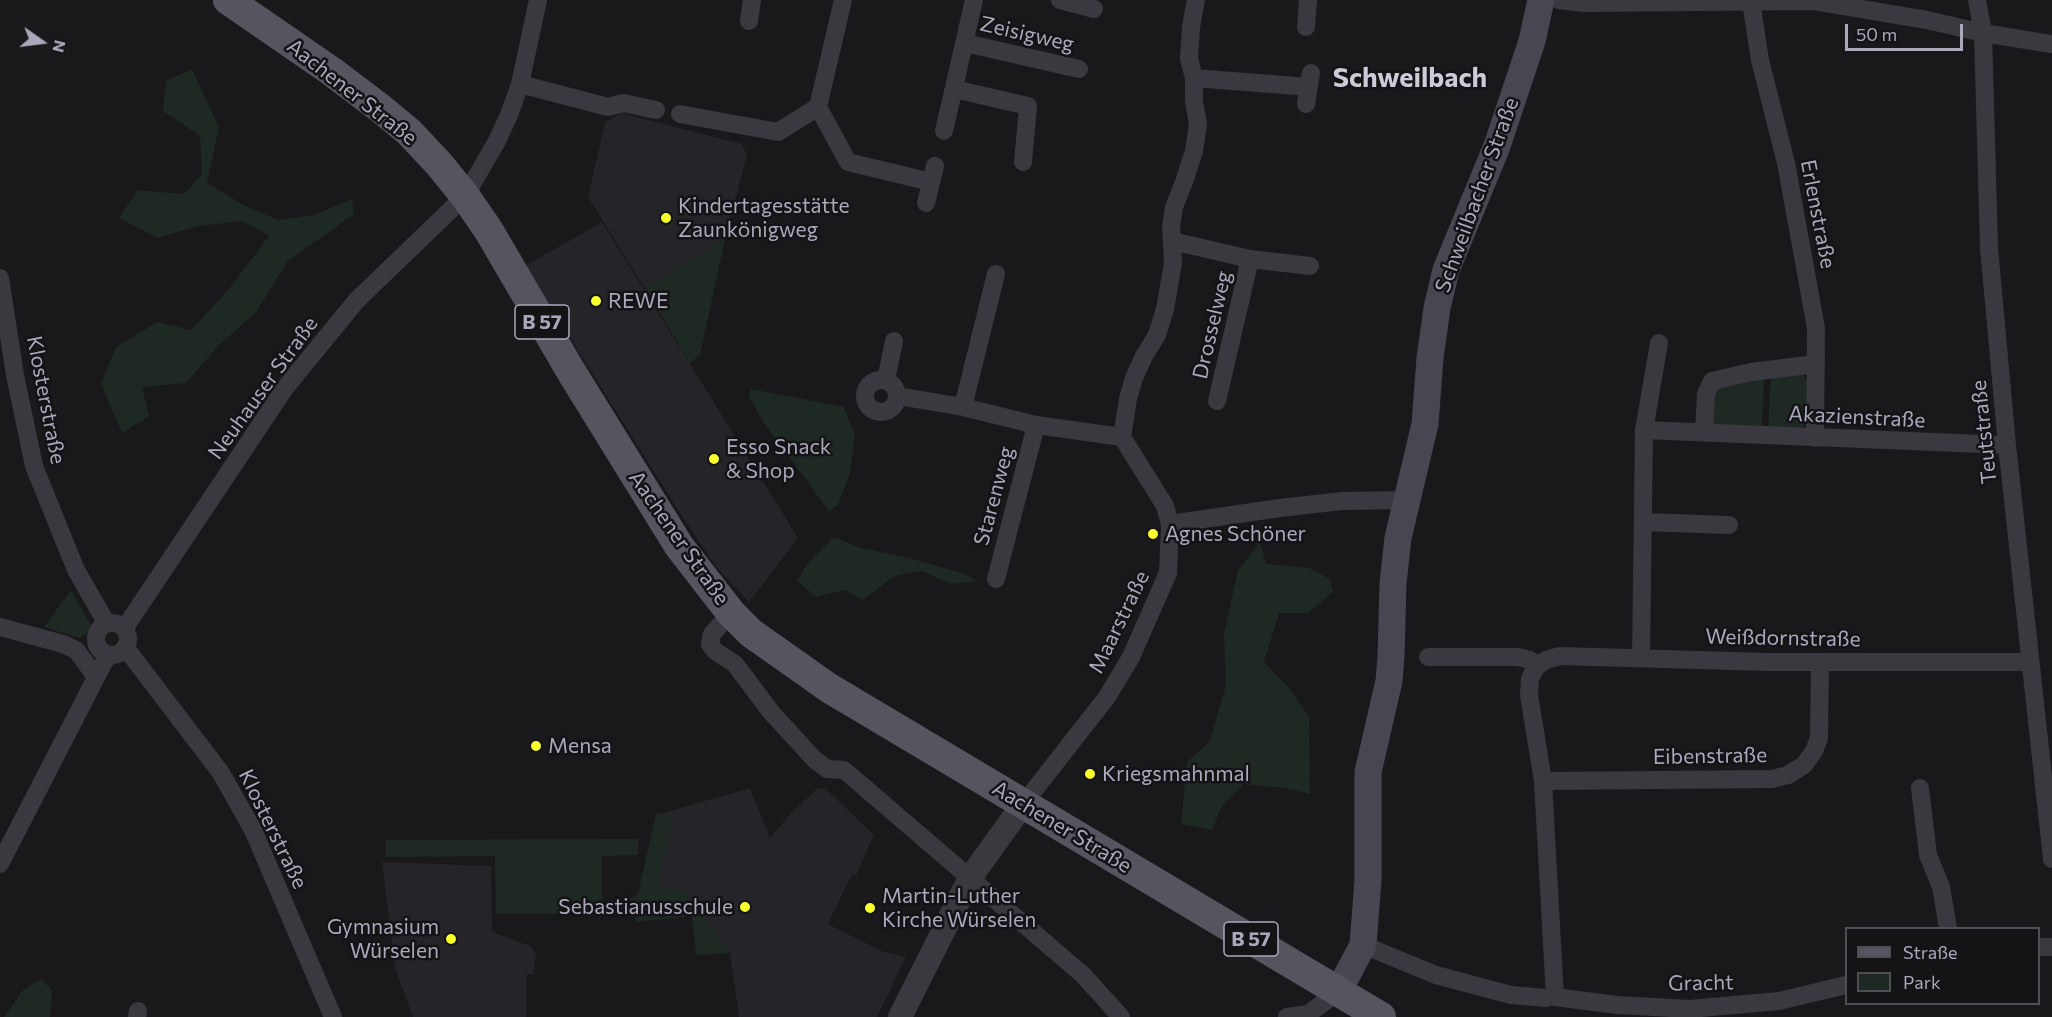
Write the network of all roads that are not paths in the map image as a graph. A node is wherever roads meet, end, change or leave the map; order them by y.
1 (228, 0) edge
2 (538, 0) edge
3 (752, 0) edge
4 (974, 0) edge
5 (1060, 0) edge
6 (1196, 0) edge
7 (1308, 0) edge
8 (1541, 0) edge
9 (1559, 0) edge
10 (1977, 0) edge
11 (840, 1) edge
12 (1814, 1) edge
13 (1751, 2) junction
14 (1094, 9) dead end
15 (748, 21) dead end
16 (1306, 27) dead end
17 (1983, 33) junction
18 (964, 43) junction
19 (2052, 44) edge
20 (1079, 69) dead end
21 (1194, 78) junction
22 (520, 84) junction
23 (954, 88) junction
24 (1309, 88) dead end
25 (818, 107) junction
26 (656, 110) dead end
27 (680, 114) dead end
28 (944, 131) dead end
29 (1023, 162) dead end
30 (465, 196) junction
31 (926, 203) dead end
32 (1172, 241) junction
33 (1250, 259) junction
34 (1310, 266) dead end
35 (996, 274) dead end
36 (0, 278) edge
37 (894, 341) dead end
38 (1659, 343) dead end
39 (1816, 364) junction
40 (886, 380) junction
41 (898, 396) junction
42 (1218, 401) dead end
43 (963, 407) junction
44 (1036, 425) junction
45 (1644, 430) junction
46 (1704, 432) junction
47 (1122, 437) junction
48 (1815, 438) junction
49 (2007, 445) junction
50 (1407, 500) junction
51 (1643, 522) junction
52 (1170, 524) junction
53 (1729, 525) dead end
54 (996, 579) dead end
55 (731, 613) junction
56 (0, 627) edge
57 (112, 640) junction
58 (76, 650) junction
59 (1428, 657) dead end
60 (1641, 657) junction
61 (1820, 662) junction
62 (2030, 662) junction
63 (1537, 666) junction
64 (96, 677) junction
65 (2052, 687) edge
66 (2034, 688) junction
67 (1542, 781) junction
68 (1920, 788) dead end
69 (1024, 803) junction
70 (2052, 859) edge
71 (0, 864) edge
72 (970, 878) junction
73 (1948, 927) edge
74 (1363, 945) junction
75 (1845, 984) edge
76 (1338, 992) junction
77 (1550, 997) junction
78 (333, 1017) edge
79 (900, 1017) edge
80 (1120, 1017) edge
81 (1287, 1017) edge
82 (1381, 1017) edge

1 - 30 main road, Aachener Straße / B 57
2 - 22 street, Neuhauser Straße
3 - 15 street
4 - 18 street, Zeisigweg
5 - 14 street, Zeisigweg
6 - 21 street
7 - 16 street
8 - 50 main road, Schweilbacher Straße
9 - 13 street
10 - 17 street, Teutstraße
11 - 25 street
12 - 13 street
12 - 17 street
13 - 39 street, Erlenstraße
17 - 19 street
17 - 49 street, Teutstraße
18 - 20 street, Zeisigweg
18 - 23 street, Zeisigweg
21 - 24 street
21 - 32 street
22 - 26 street
22 - 30 street, Neuhauser Straße
23 - 28 street, Zeisigweg
23 - 29 street
25 - 27 street
25 - 31 street
30 - 55 main road, Aachener Straße / B 57
30 - 57 street, Neuhauser Straße
32 - 33 street, Drosselweg
32 - 47 street
33 - 34 street, Drosselweg
33 - 42 street, Drosselweg
35 - 43 street
36 - 57 street, Klosterstraße
37 - 40 street
38 - 45 street
39 - 46 street
39 - 48 street, Erlenstraße
40 - 41 street
40 - 41 street
41 - 43 street, Starenweg
43 - 44 street, Starenweg
44 - 47 street, Starenweg
44 - 54 street, Starenweg
45 - 46 street, Akazienstraße
45 - 51 street
46 - 48 street, Akazienstraße
47 - 52 street
48 - 49 street, Akazienstraße
49 - 62 street, Teutstraße
50 - 52 street
50 - 74 main road, Schweilbacher Straße
51 - 53 street
51 - 60 street
52 - 69 street, Maarstraße
55 - 69 main road, Aachener Straße / B 57
55 - 72 street
56 - 58 street
57 - 58 street
57 - 64 street, Neuhauser Straße
57 - 78 street, Klosterstraße
58 - 64 street
59 - 63 street
60 - 61 street, Weißdornstraße
60 - 63 street, Weißdornstraße
61 - 62 street, Weißdornstraße
61 - 67 street, Eibenstraße
62 - 66 street, Teutstraße
63 - 67 street
64 - 71 street, Neuhauser Straße
65 - 66 street
66 - 70 street, Teutstraße
67 - 77 street
68 - 73 street
69 - 72 street
69 - 76 main road, Aachener Straße / B 57
72 - 79 street
72 - 80 street
74 - 76 main road, Schweilbacher Straße
74 - 77 street, Gracht
75 - 77 street, Gracht
76 - 81 street
76 - 82 main road, Aachener Straße / B 57

